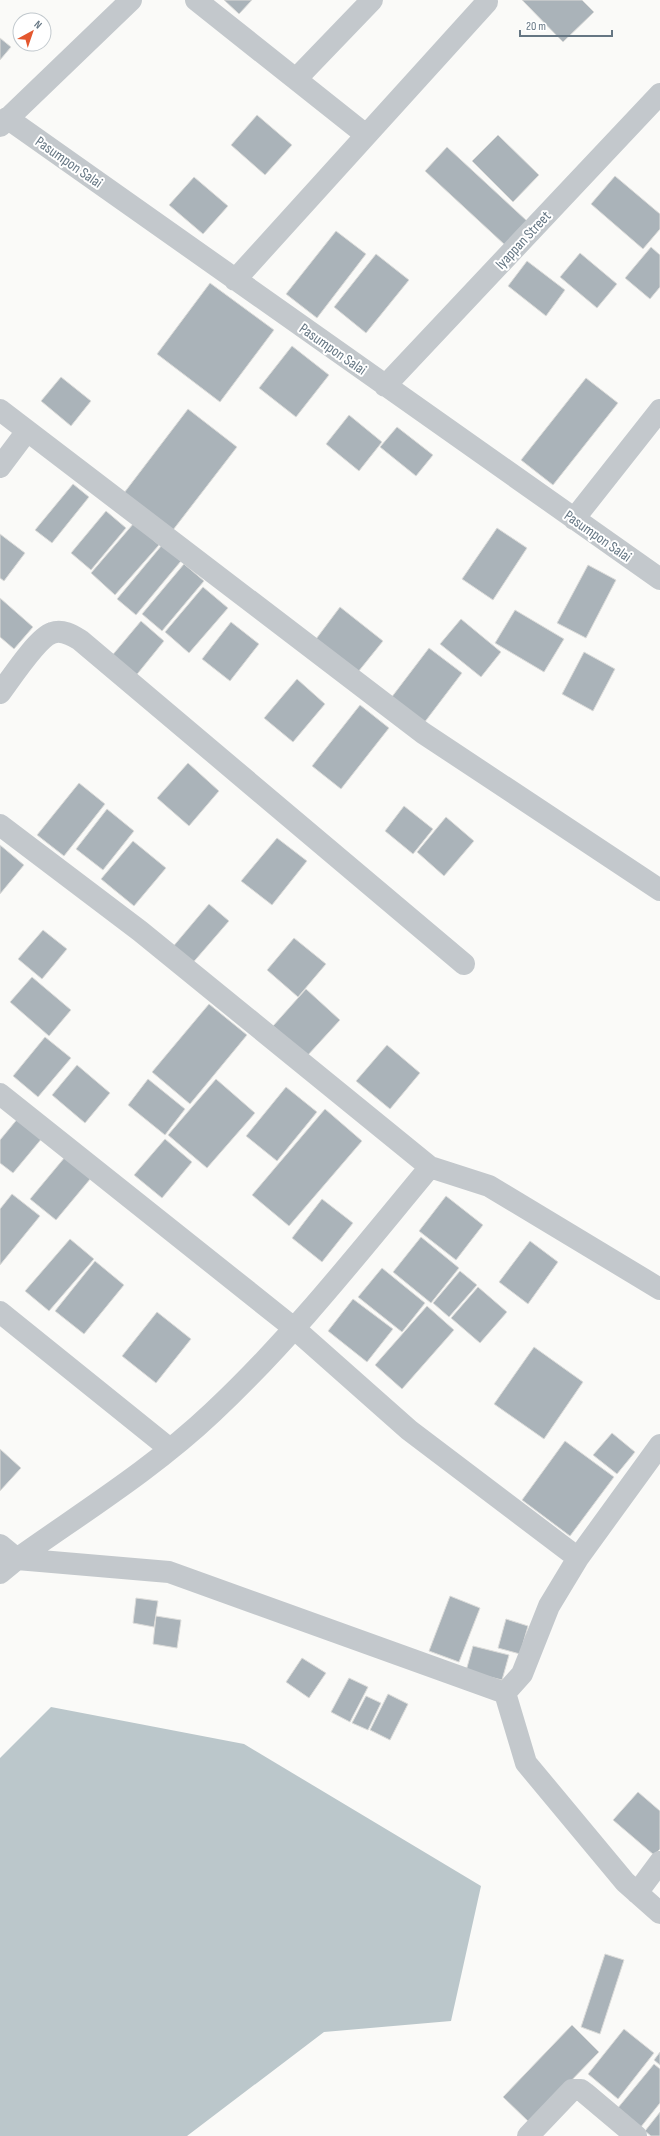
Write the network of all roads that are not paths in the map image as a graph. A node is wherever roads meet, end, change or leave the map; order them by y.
1 (131, 0) edge
2 (196, 0) edge
3 (372, 0) edge
4 (487, 2) dead end
5 (296, 78) junction
6 (660, 94) edge
7 (3, 122) edge
8 (366, 135) junction
9 (235, 280) junction
10 (385, 386) junction
11 (0, 410) edge
12 (660, 410) edge
13 (28, 431) junction
14 (0, 467) edge
15 (574, 519) junction
16 (660, 580) edge
17 (0, 693) edge
18 (0, 825) edge
19 (660, 890) edge
20 (464, 964) dead end
21 (0, 1094) edge
22 (430, 1167) junction
23 (660, 1290) edge
24 (0, 1312) edge
25 (295, 1329) junction
26 (660, 1445) edge
27 (170, 1449) junction
28 (0, 1545) edge
29 (578, 1558) junction
30 (17, 1559) junction
31 (0, 1573) edge
32 (505, 1693) junction
33 (660, 1862) edge
34 (637, 1893) junction
35 (660, 1914) edge
36 (528, 2136) edge
37 (636, 2136) edge

1 - 7 street
2 - 5 street
3 - 5 street
4 - 8 street
5 - 8 street
6 - 10 street, Iyappan Street
7 - 9 street, Pasumpon Salai
8 - 9 street
9 - 10 street, Pasumpon Salai
10 - 15 street, Pasumpon Salai
11 - 13 street
12 - 15 street
13 - 14 street
13 - 19 street
15 - 16 street, Pasumpon Salai
17 - 20 street
18 - 22 street
21 - 25 street
22 - 23 street
22 - 25 street
24 - 27 street
25 - 27 street
25 - 29 street
26 - 29 street
27 - 30 street
28 - 30 street
29 - 32 street
30 - 31 street
30 - 32 street
32 - 34 street
33 - 34 street
34 - 35 street
36 - 37 street

